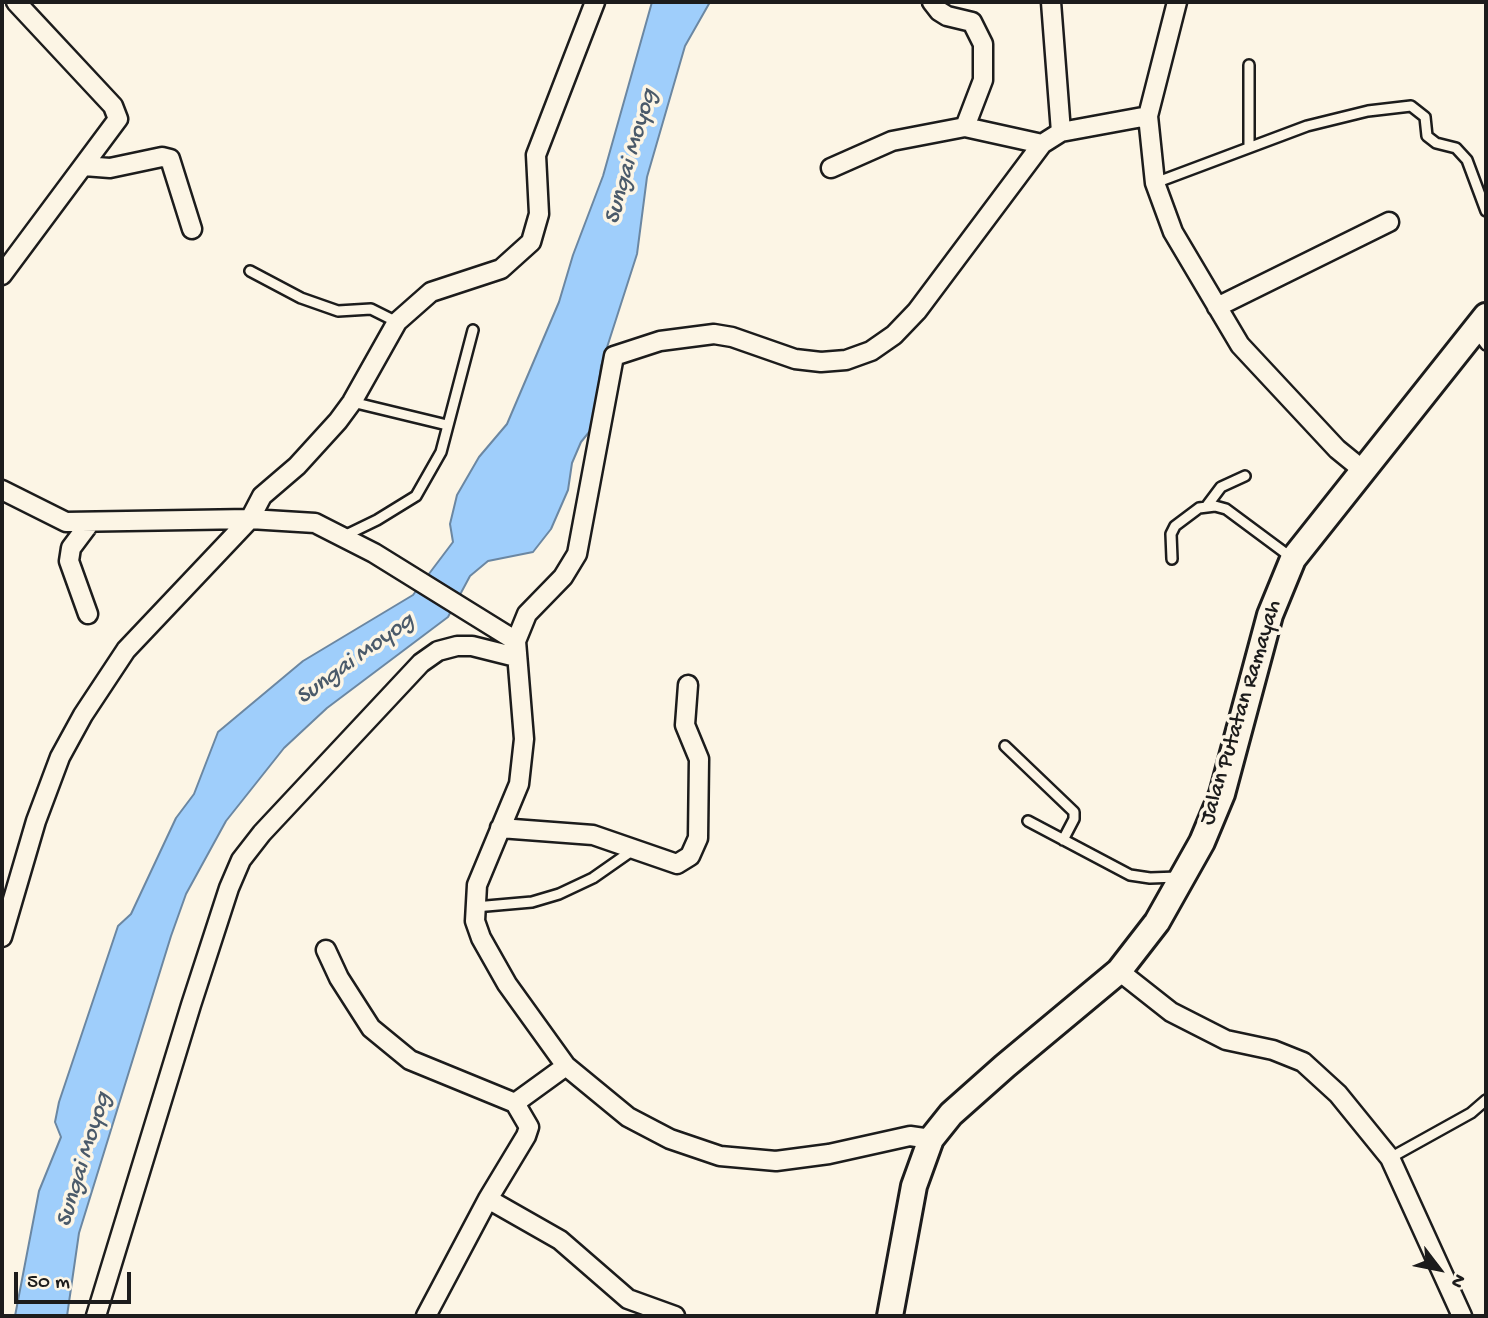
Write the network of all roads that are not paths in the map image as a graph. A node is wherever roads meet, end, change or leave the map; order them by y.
1 (16, 2) edge
2 (594, 2) edge
3 (932, 2) edge
4 (1051, 2) edge
5 (1177, 2) edge
6 (1249, 65) dead end
7 (1148, 116) junction
8 (965, 127) junction
9 (1061, 132) junction
10 (1042, 144) junction
11 (1249, 147) junction
12 (84, 166) junction
13 (831, 168) dead end
14 (1155, 183) junction
15 (1486, 211) edge
16 (1390, 222) dead end
17 (192, 229) dead end
18 (250, 271) dead end
19 (2, 275) edge
20 (1217, 306) junction
21 (397, 322) junction
22 (473, 330) dead end
23 (1482, 331) edge
24 (352, 402) junction
25 (447, 425) junction
26 (1364, 471) junction
27 (1245, 476) dead end
28 (2, 490) edge
29 (1206, 507) junction
30 (250, 519) junction
31 (89, 524) junction
32 (344, 536) junction
33 (1172, 559) dead end
34 (1293, 559) junction
35 (88, 614) dead end
36 (516, 649) junction
37 (688, 685) dead end
38 (1005, 746) dead end
39 (1028, 821) dead end
40 (500, 828) junction
41 (1063, 840) junction
42 (635, 849) junction
43 (1184, 876) junction
44 (474, 907) junction
45 (2, 937) edge
46 (326, 950) dead end
47 (1119, 971) junction
48 (566, 1066) junction
49 (1486, 1100) edge
50 (515, 1103) junction
51 (931, 1139) junction
52 (1390, 1158) junction
53 (488, 1199) junction
54 (96, 1316) edge
55 (426, 1316) edge
56 (675, 1316) edge
57 (890, 1316) edge
58 (1462, 1316) edge

1 - 12 street
2 - 21 street
3 - 8 street
4 - 9 street
5 - 7 street
6 - 11 lane
7 - 9 street
7 - 14 street
8 - 10 street
8 - 13 street
9 - 10 street
10 - 36 street
11 - 14 lane
11 - 15 lane
12 - 17 street
12 - 19 street
14 - 20 street
16 - 20 street
18 - 21 lane
20 - 26 street
21 - 24 street
22 - 25 lane
23 - 26 main road, Jalan Putatan Ramayah
24 - 25 lane
24 - 30 street
25 - 32 lane
26 - 34 main road, Jalan Putatan Ramayah
27 - 29 lane
28 - 31 street
29 - 33 lane
29 - 34 lane
30 - 31 street
30 - 32 street
30 - 45 street
31 - 35 street
32 - 36 street
34 - 43 main road, Jalan Putatan Ramayah
36 - 40 street
36 - 54 street
37 - 42 street
38 - 41 lane
39 - 41 lane
40 - 42 street
40 - 44 street
41 - 43 lane
42 - 44 lane
43 - 47 main road, Jalan Putatan Ramayah
44 - 48 street
46 - 50 street
47 - 51 main road, Jalan Putatan Ramayah
47 - 52 street
48 - 50 street
48 - 51 street
49 - 52 lane
50 - 53 street
51 - 57 main road, Jalan Putatan Ramayah
52 - 58 street
53 - 55 street
53 - 56 street

